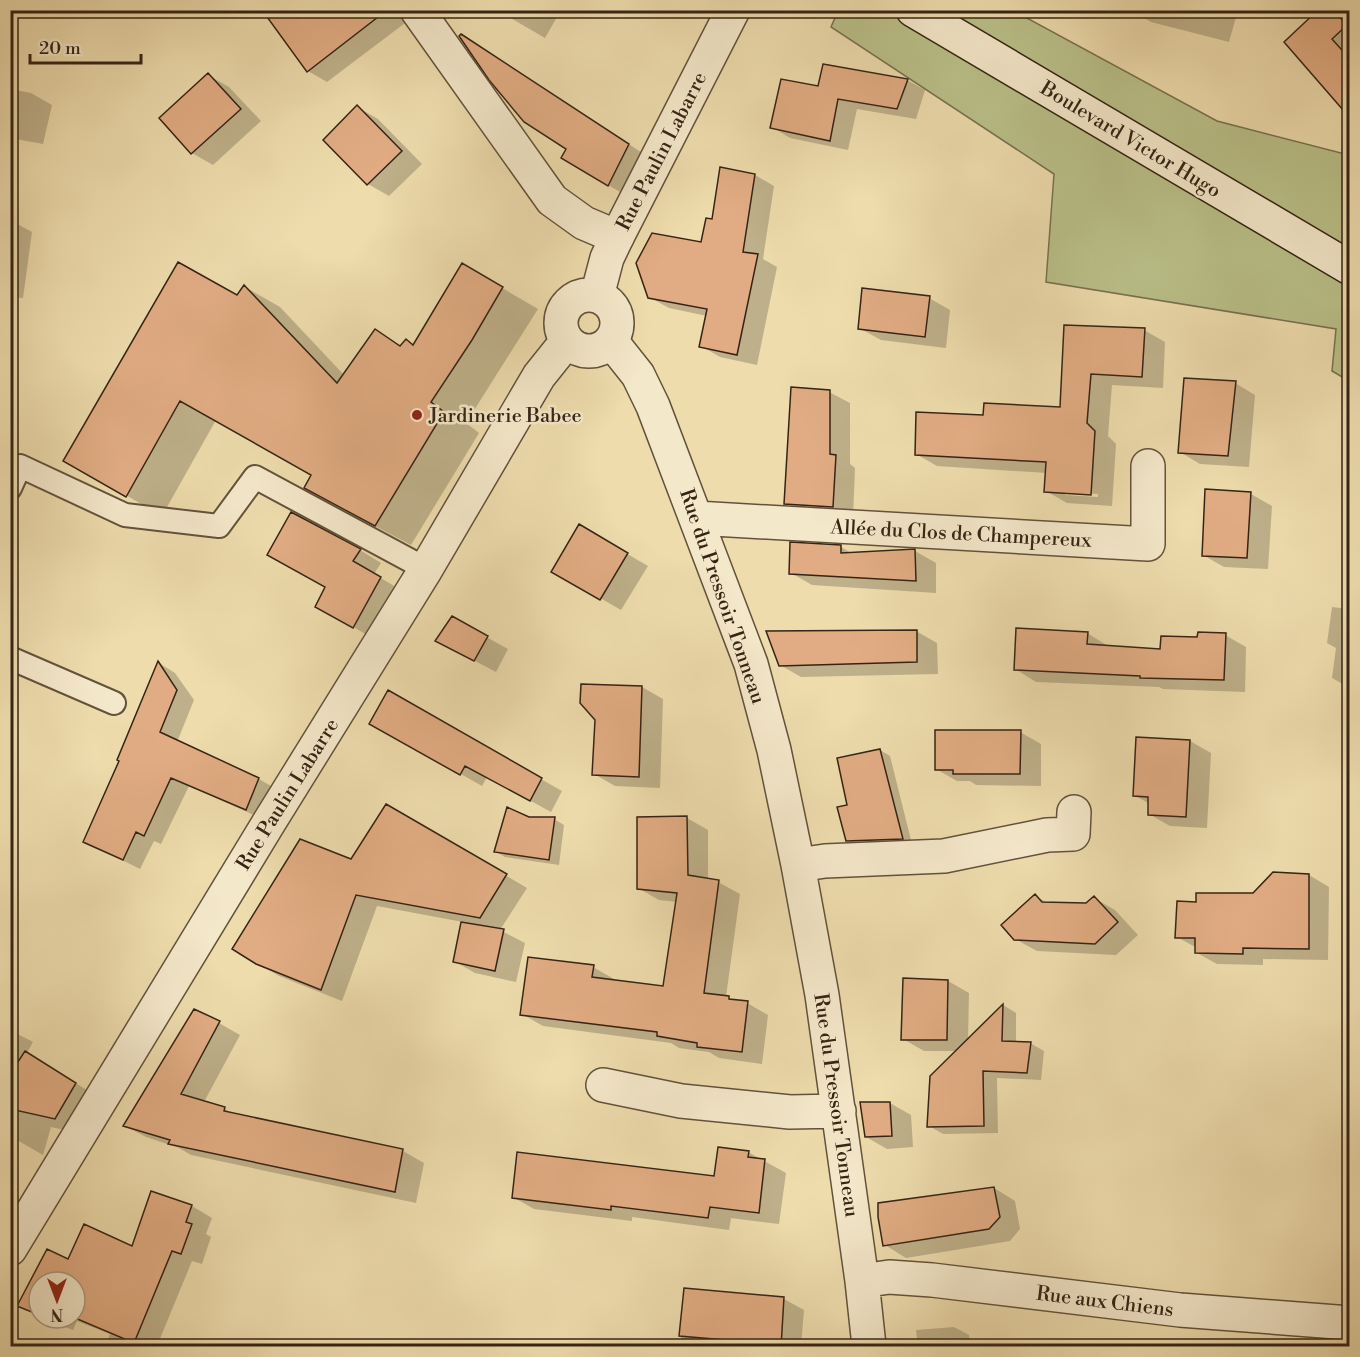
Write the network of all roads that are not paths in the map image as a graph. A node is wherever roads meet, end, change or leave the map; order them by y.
1 (417, 10) edge
2 (733, 10) edge
3 (913, 10) edge
4 (617, 237) junction
5 (1350, 268) edge
6 (597, 296) junction
7 (611, 341) junction
8 (568, 343) junction
9 (1148, 466) dead end
10 (10, 488) edge
11 (696, 518) junction
12 (426, 569) junction
13 (10, 658) edge
14 (114, 703) dead end
15 (1074, 812) dead end
16 (798, 865) junction
17 (603, 1085) dead end
18 (839, 1111) junction
19 (10, 1249) edge
20 (862, 1281) junction
21 (1350, 1323) edge
22 (869, 1347) edge

1 - 4 street
2 - 4 street, Rue Paulin Labarre
3 - 5 street, Boulevard Victor Hugo
4 - 6 street, Rue Paulin Labarre
6 - 7 street
6 - 8 street
7 - 8 street
7 - 11 street, Rue du Pressoir Tonneau
8 - 12 street, Rue Paulin Labarre
9 - 11 street, Allée du Clos de Champereux
10 - 12 lane
11 - 16 street, Rue du Pressoir Tonneau
12 - 19 street, Rue Paulin Labarre
13 - 14 lane
15 - 16 street
16 - 18 street, Rue du Pressoir Tonneau
17 - 18 street
18 - 20 street, Rue du Pressoir Tonneau
20 - 21 street, Rue aux Chiens
20 - 22 street, Rue du Pressoir Tonneau

